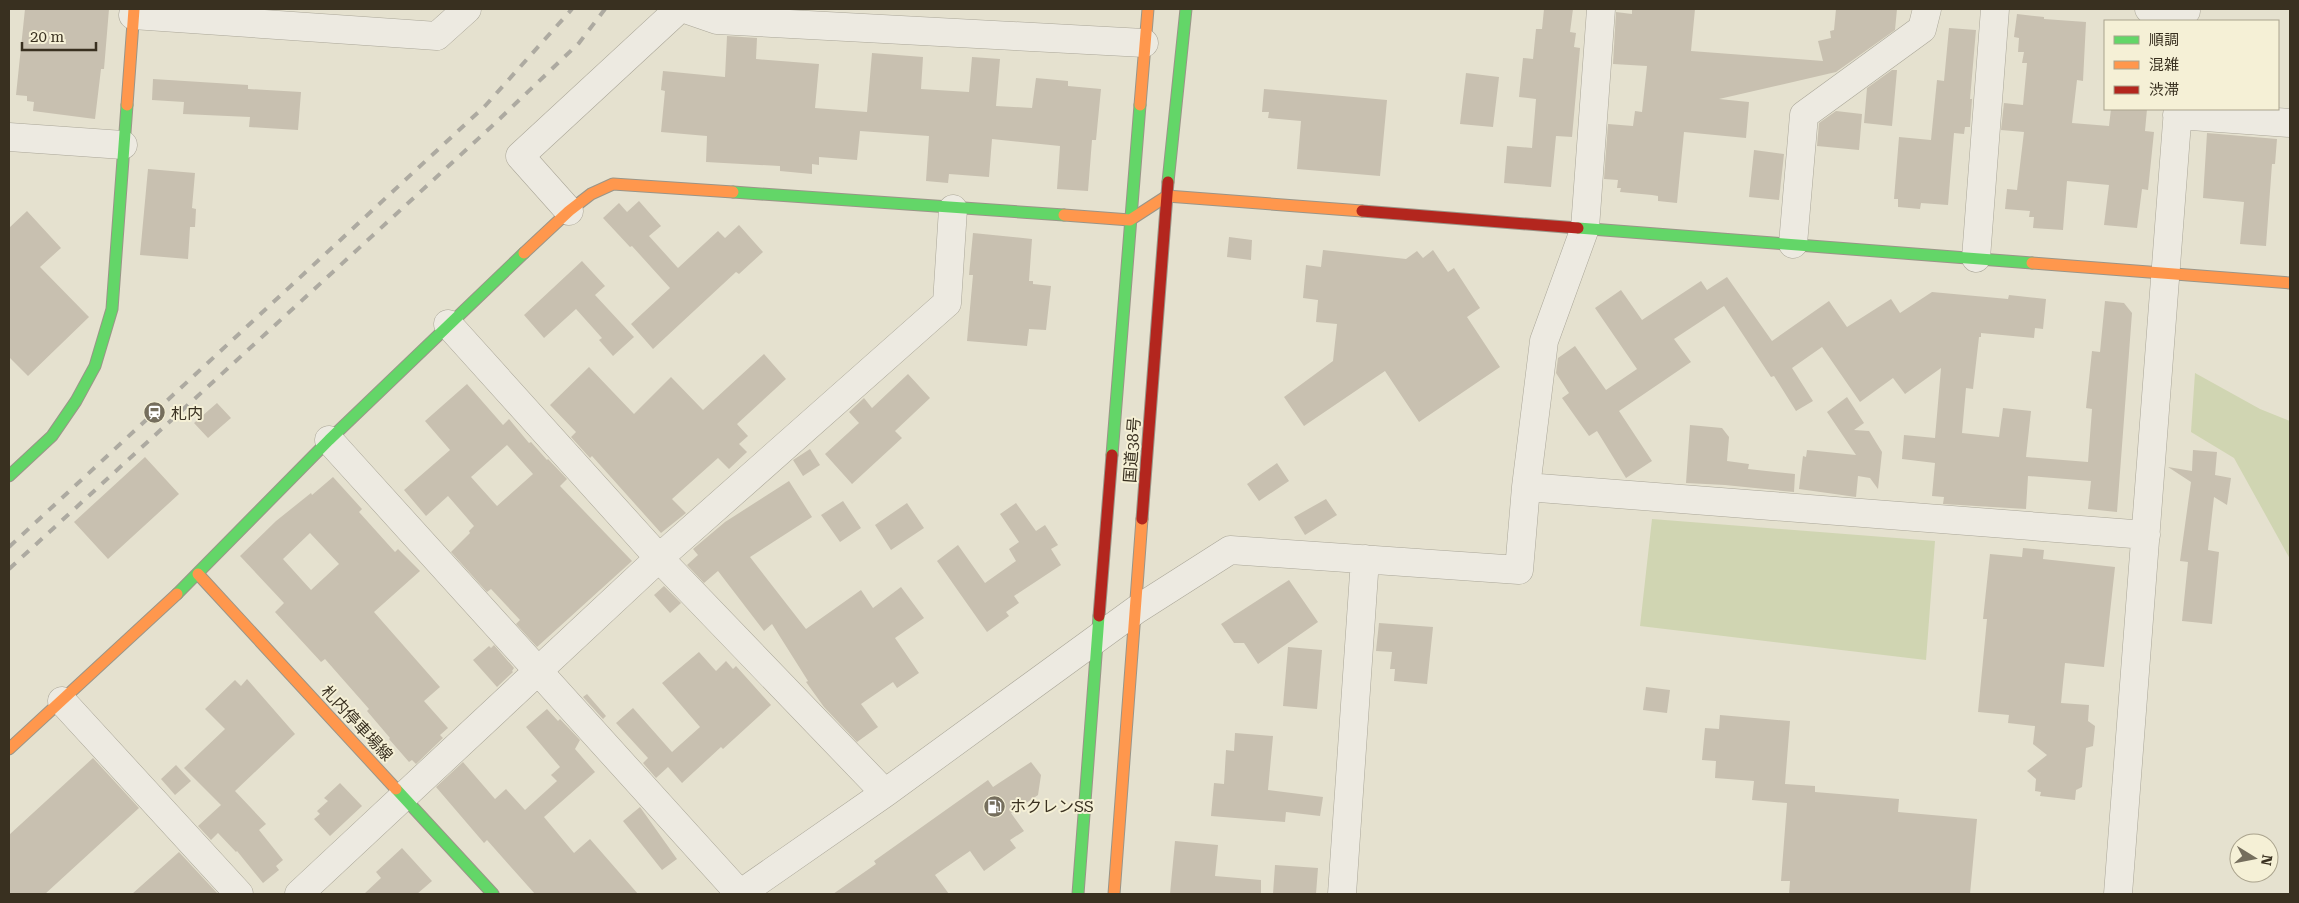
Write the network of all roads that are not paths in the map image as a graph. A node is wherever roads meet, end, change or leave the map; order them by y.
1 (467, 9) edge
2 (679, 9) edge
3 (684, 9) edge
4 (1148, 9) edge
5 (1186, 9) edge
6 (1601, 9) edge
7 (1927, 9) edge
8 (1995, 9) edge
9 (2149, 9) edge
10 (134, 12) edge
11 (2186, 14) edge
12 (288, 18) edge
13 (1144, 43) junction
14 (2178, 112) edge
15 (2290, 123) edge
16 (9, 137) edge
17 (123, 145) junction
18 (1167, 196) junction
19 (953, 209) junction
20 (568, 211) junction
21 (1130, 220) junction
22 (1585, 228) junction
23 (1793, 244) junction
24 (1976, 258) junction
25 (2166, 273) junction
26 (2290, 283) edge
27 (448, 324) junction
28 (329, 440) junction
29 (9, 476) edge
30 (1526, 486) junction
31 (2146, 535) junction
32 (659, 558) junction
33 (1365, 559) junction
34 (198, 574) junction
35 (1136, 610) junction
36 (1097, 639) junction
37 (538, 672) junction
38 (62, 701) junction
39 (9, 749) edge
40 (885, 793) junction
41 (402, 796) junction
42 (239, 894) edge
43 (299, 894) edge
44 (493, 894) edge
45 (740, 894) edge
46 (1078, 894) edge
47 (1114, 894) edge
48 (1342, 894) edge
49 (2118, 894) edge

1 - 12 street
2 - 20 street
3 - 13 street
4 - 13 main road, 国道38号
5 - 18 main road, 国道38号
6 - 22 street
7 - 23 street
8 - 24 street
9 - 11 street
10 - 12 street
10 - 17 main road
13 - 21 main road, 国道38号
14 - 15 street
14 - 25 street
16 - 17 street
17 - 29 main road
18 - 21 main road
18 - 22 main road
18 - 35 main road, 国道38号
19 - 20 main road
19 - 21 main road
19 - 32 street
20 - 27 main road
21 - 36 main road, 国道38号
22 - 23 main road
22 - 30 street
23 - 24 main road
24 - 25 main road
25 - 26 main road
25 - 31 street
27 - 28 main road
27 - 32 street
28 - 34 main road
28 - 37 street
30 - 31 street
30 - 33 street
31 - 49 street
32 - 37 street
32 - 40 street
33 - 35 street
33 - 48 street
34 - 38 main road
34 - 41 main road, 札内停車場線
35 - 36 street
35 - 47 main road, 国道38号
36 - 40 street
36 - 46 main road, 国道38号
37 - 41 street
37 - 45 street
38 - 39 main road
38 - 42 street
40 - 45 street
41 - 43 street
41 - 44 main road, 札内停車場線

